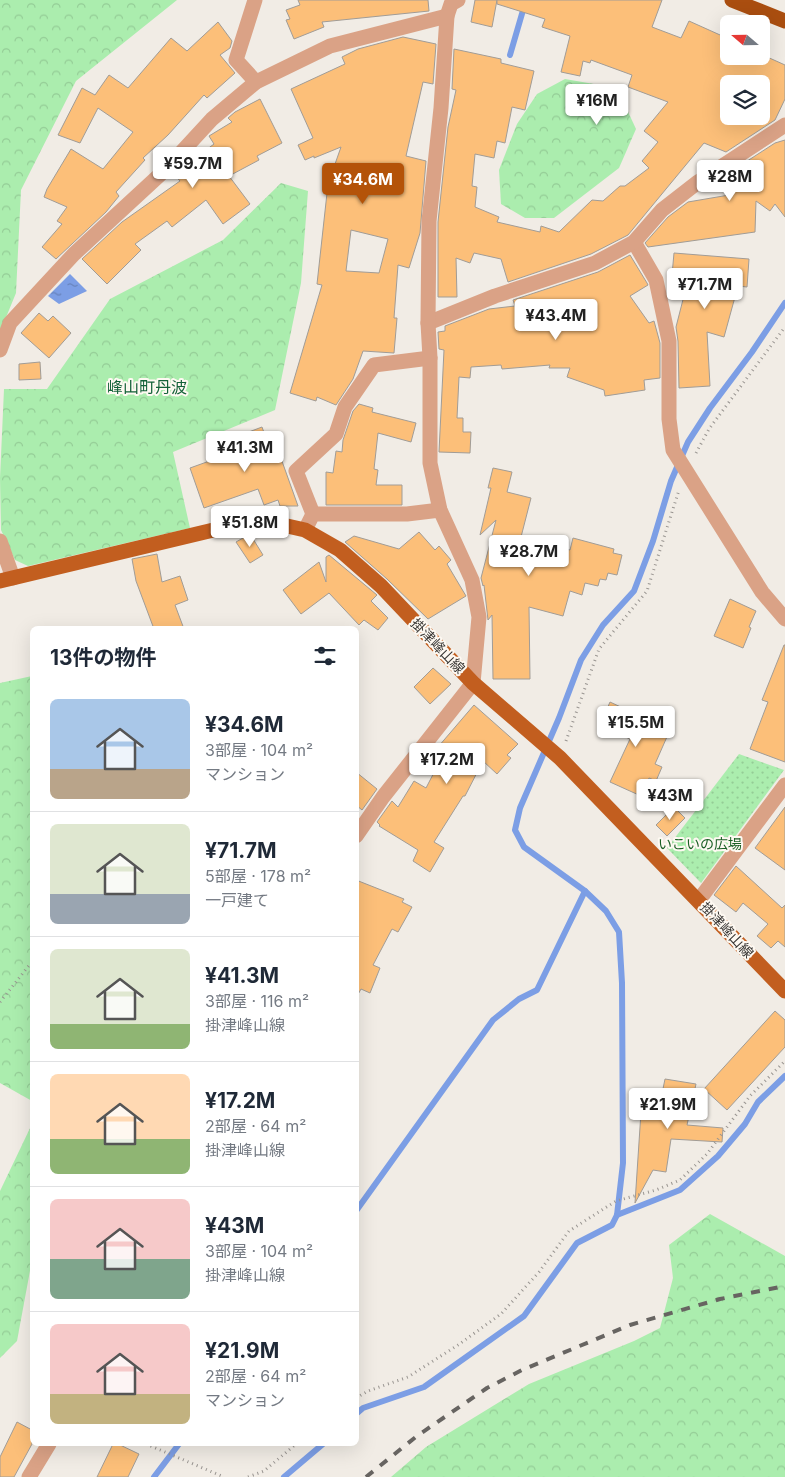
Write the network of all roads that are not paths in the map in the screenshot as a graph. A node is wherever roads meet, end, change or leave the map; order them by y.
1 (255, 0) edge
2 (458, 0) edge
3 (732, 0) edge
4 (447, 16) junction
5 (785, 21) edge
6 (256, 82) junction
7 (785, 125) edge
8 (634, 242) junction
9 (428, 323) junction
10 (0, 350) edge
11 (430, 358) junction
12 (440, 510) junction
13 (312, 514) junction
14 (305, 530) junction
15 (0, 541) edge
16 (6, 579) edge
17 (785, 620) edge
18 (473, 682) junction
19 (785, 786) edge
20 (359, 832) edge
21 (699, 900) junction
22 (785, 991) edge
23 (48, 1446) edge
24 (29, 1477) edge

1 - 6 street
2 - 4 street
3 - 5 highway
4 - 6 street
4 - 9 street
6 - 10 street
7 - 8 street
8 - 9 street
8 - 17 street
9 - 11 street
11 - 12 street
11 - 13 street
12 - 13 street
12 - 18 street
13 - 14 street
14 - 16 main road, 掛津峰山線
14 - 18 main road, 掛津峰山線
15 - 16 street
18 - 20 street
18 - 21 main road, 掛津峰山線
19 - 21 street
21 - 22 main road, 掛津峰山線
23 - 24 street

